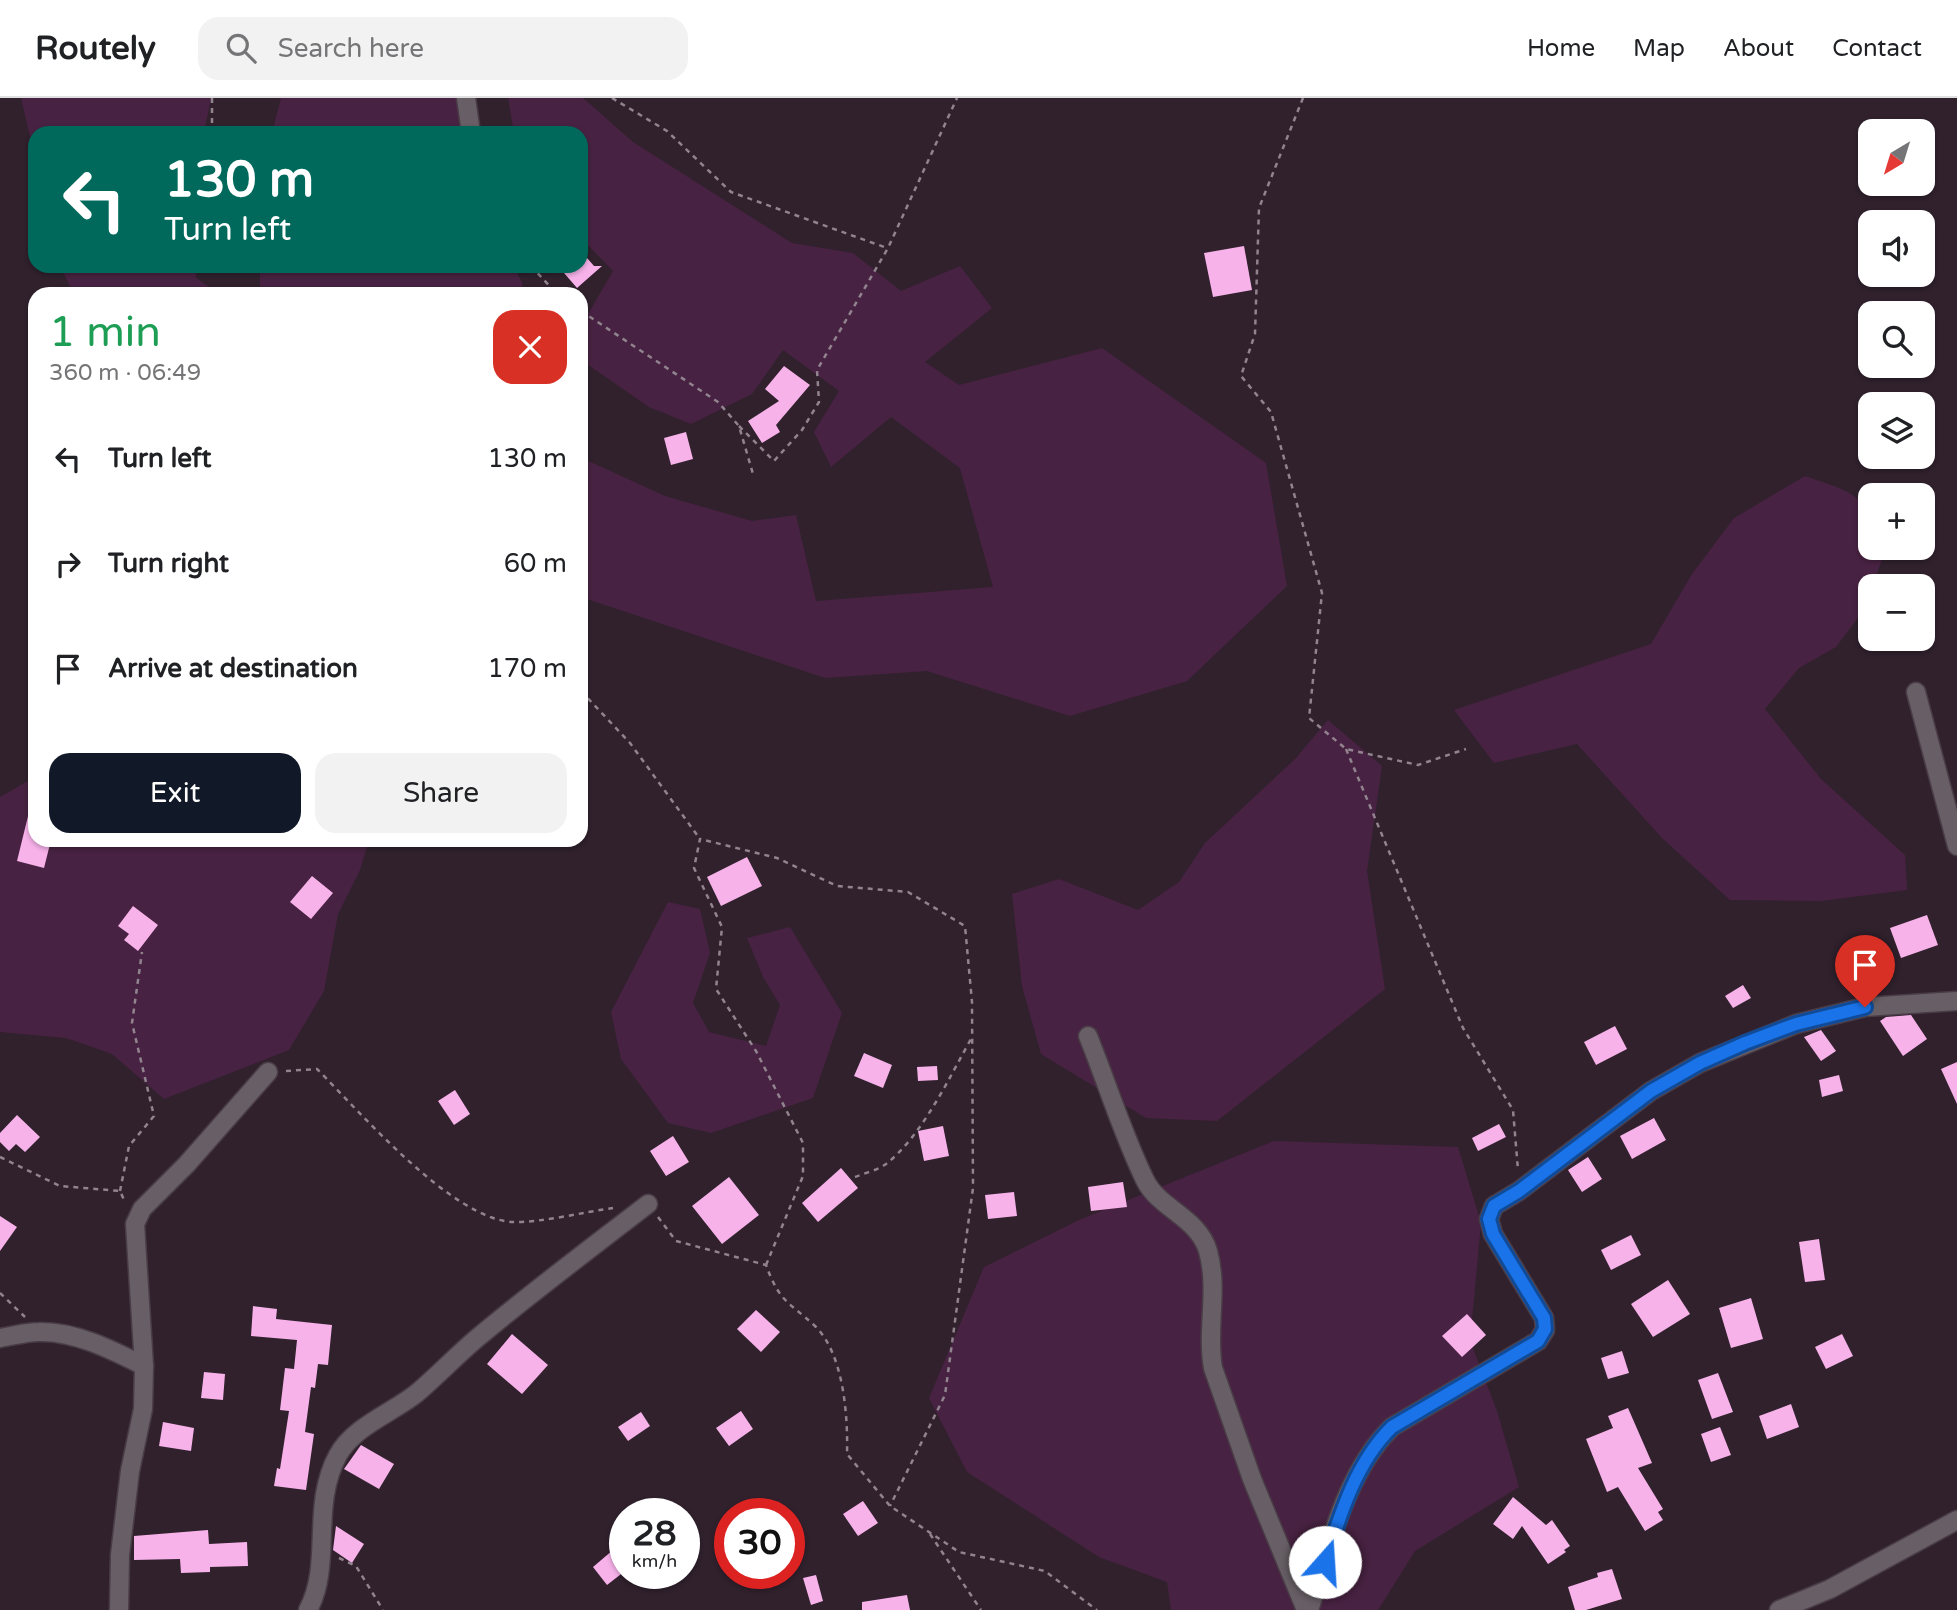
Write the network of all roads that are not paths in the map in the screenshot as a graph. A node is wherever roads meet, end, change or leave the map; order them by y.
1 (466, 98) edge
2 (470, 126) edge
3 (1916, 692) dead end
4 (1957, 846) edge
5 (1957, 1001) edge
6 (1088, 1036) dead end
7 (268, 1072) road end
8 (648, 1203) road end
9 (0, 1338) edge
10 (144, 1366) junction
11 (1957, 1520) edge
12 (120, 1610) edge
13 (308, 1610) edge
14 (1308, 1610) edge
15 (1779, 1610) edge

1 - 2 street
3 - 4 street
5 - 14 street
6 - 14 street
7 - 10 street
8 - 13 street
9 - 10 street
10 - 12 street
11 - 15 street

